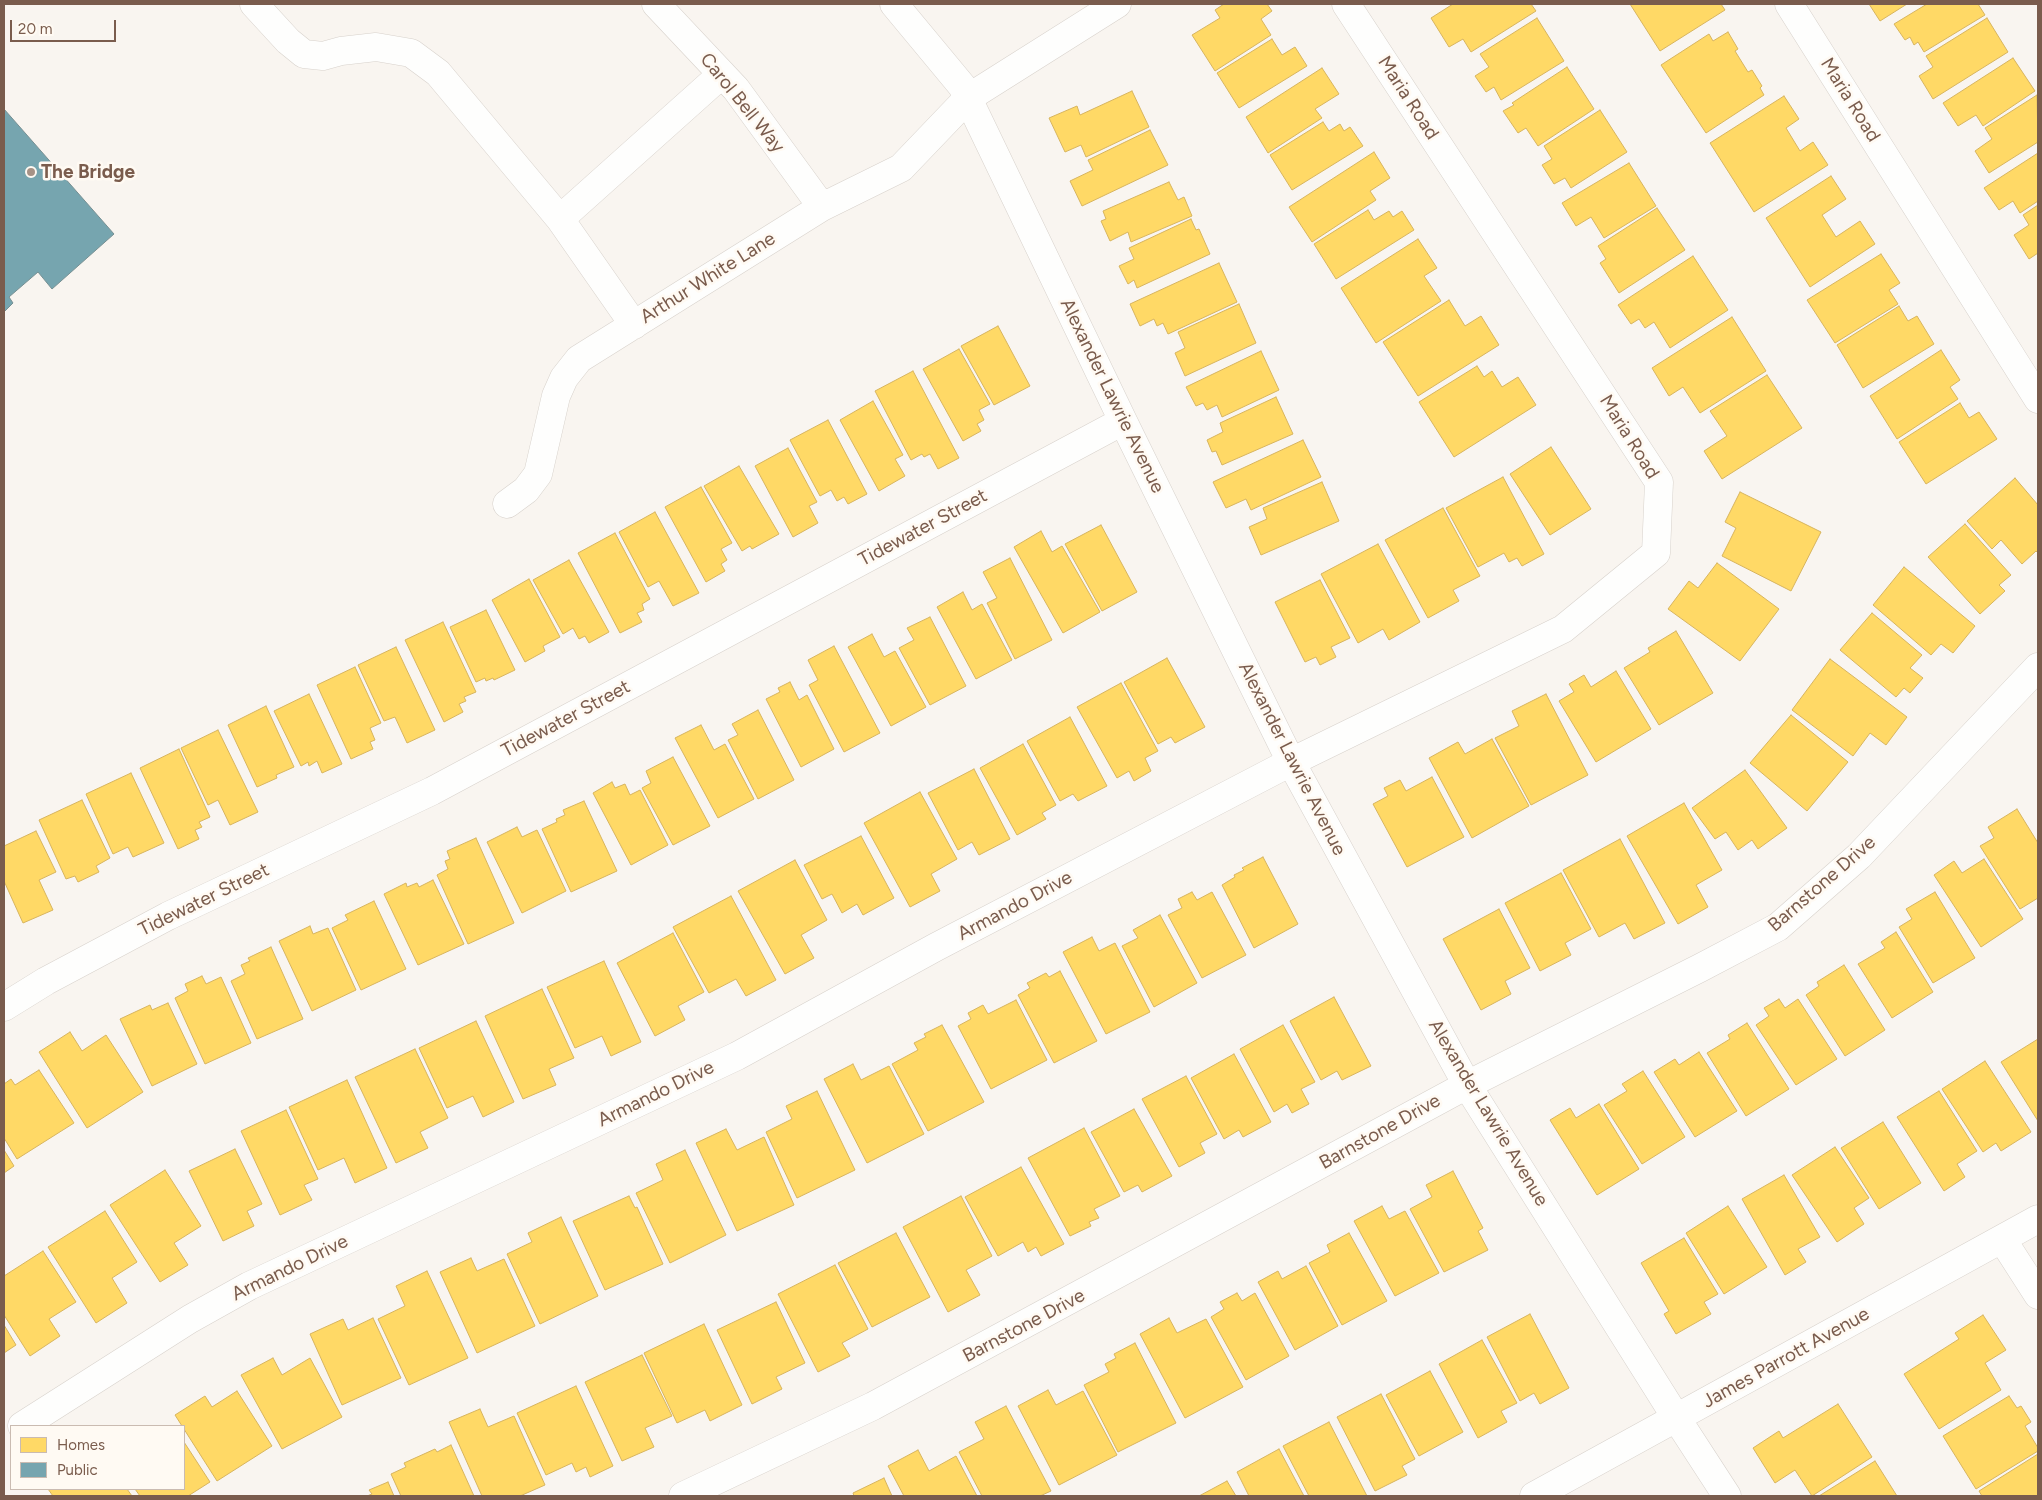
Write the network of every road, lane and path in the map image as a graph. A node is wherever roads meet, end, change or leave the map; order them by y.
1 (254, 4) edge
2 (656, 4) edge
3 (894, 4) edge
4 (1117, 4) edge
5 (1346, 4) edge
6 (1789, 4) edge
7 (722, 74) junction
8 (968, 98) junction
9 (822, 207) junction
10 (560, 219) junction
11 (634, 325) junction
12 (2038, 399) edge
13 (1123, 421) junction
14 (507, 504) dead end
15 (2038, 667) edge
16 (1291, 762) junction
17 (4, 1008) edge
18 (1466, 1085) junction
19 (2038, 1220) edge
20 (2002, 1239) junction
21 (2038, 1295) edge
22 (1676, 1419) junction
23 (24, 1425) edge
24 (683, 1496) edge
25 (1534, 1496) edge
26 (1727, 1496) edge

1 - 10 street
2 - 7 street, Carol Bell Way
3 - 8 street, Alexander Lawrie Avenue
4 - 8 street, Arthur White Lane
5 - 16 street, Maria Road
6 - 12 street, Maria Road
7 - 9 street, Carol Bell Way
7 - 10 street
8 - 9 street, Arthur White Lane
8 - 13 street, Alexander Lawrie Avenue
9 - 11 street, Arthur White Lane
10 - 11 street
11 - 14 street, Arthur White Lane
13 - 16 street, Alexander Lawrie Avenue
13 - 17 street, Tidewater Street
15 - 18 street, Barnstone Drive
16 - 18 street, Alexander Lawrie Avenue
16 - 23 street, Armando Drive
18 - 22 street, Alexander Lawrie Avenue
18 - 24 street, Barnstone Drive
19 - 20 street, James Parrott Avenue
20 - 21 street
20 - 22 street, James Parrott Avenue
22 - 25 street, James Parrott Avenue
22 - 26 street, Alexander Lawrie Avenue

